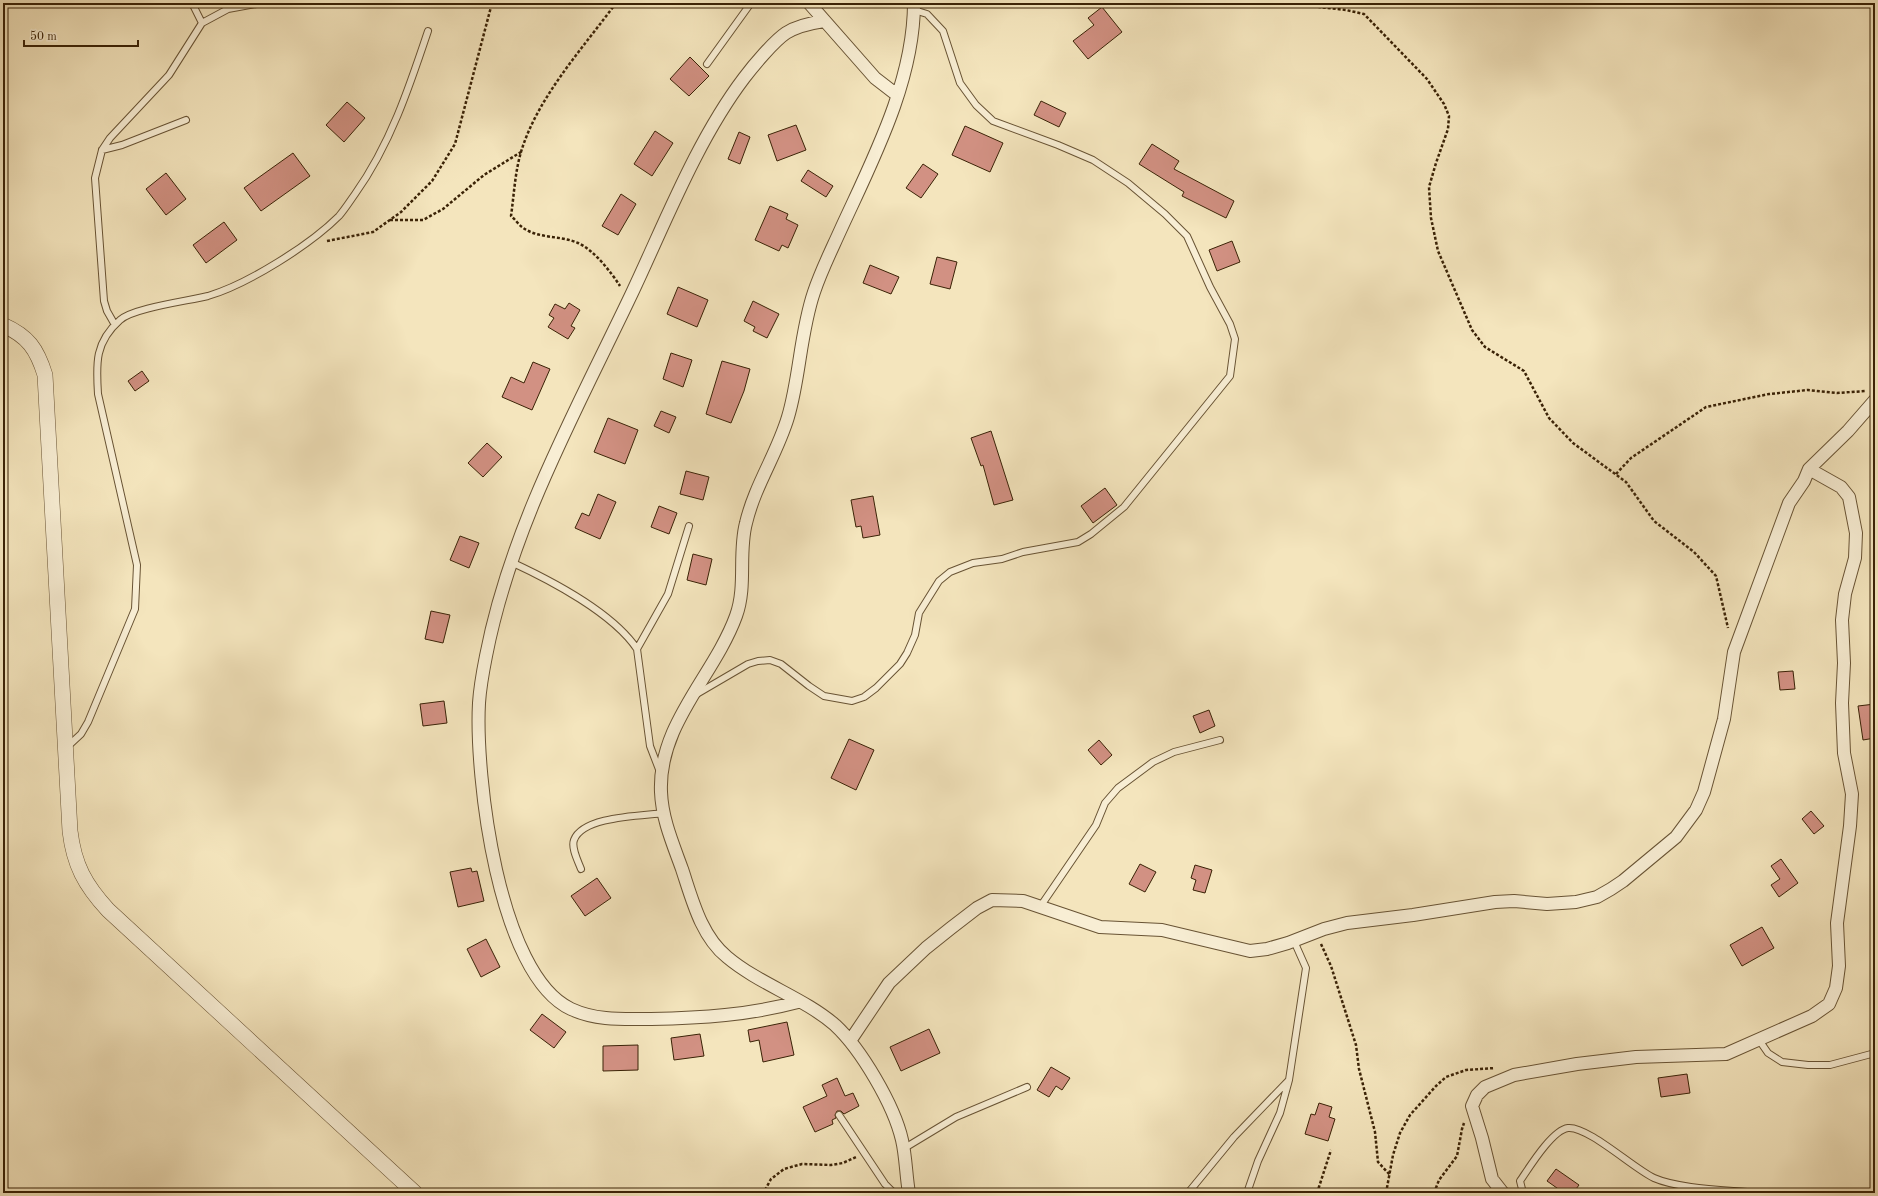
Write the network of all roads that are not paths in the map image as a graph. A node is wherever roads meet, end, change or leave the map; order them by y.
1 (192, 3) edge
2 (262, 3) edge
3 (751, 3) edge
4 (809, 3) edge
5 (914, 6) edge
6 (824, 21) junction
7 (202, 23) junction
8 (428, 31) dead end
9 (707, 64) dead end
10 (897, 95) junction
11 (186, 120) dead end
12 (102, 150) junction
13 (3, 325) edge
14 (115, 325) junction
15 (1871, 395) edge
16 (1809, 469) junction
17 (689, 526) dead end
18 (511, 562) junction
19 (637, 648) junction
20 (691, 697) junction
21 (1220, 740) dead end
22 (65, 749) junction
23 (661, 775) junction
24 (664, 813) junction
25 (581, 870) dead end
26 (1040, 906) junction
27 (1294, 941) junction
28 (798, 1002) junction
29 (1759, 1040) junction
30 (850, 1041) junction
31 (1875, 1053) edge
32 (1290, 1080) junction
33 (1027, 1087) dead end
34 (839, 1115) dead end
35 (904, 1149) junction
36 (414, 1193) edge
37 (894, 1193) edge
38 (909, 1193) edge
39 (1188, 1193) edge
40 (1247, 1193) edge
41 (1503, 1193) edge
42 (1523, 1193) edge
43 (1756, 1193) edge

1 - 7 lane
2 - 7 lane
3 - 9 lane
4 - 6 street
5 - 10 street
5 - 20 lane
6 - 10 street
6 - 18 street
7 - 12 lane
8 - 14 lane
10 - 20 street
11 - 12 lane
12 - 14 lane
13 - 22 street
14 - 22 lane
15 - 16 street
16 - 27 street
16 - 29 street
17 - 19 lane
18 - 19 lane
18 - 28 street
19 - 23 lane
20 - 23 street
21 - 26 lane
22 - 36 street
23 - 24 street
24 - 25 lane
24 - 28 street
26 - 27 street
26 - 30 street
27 - 32 lane
28 - 30 street
29 - 31 lane
29 - 41 street
30 - 35 street
32 - 39 lane
32 - 40 lane
33 - 35 lane
34 - 37 lane
35 - 38 street
42 - 43 lane

